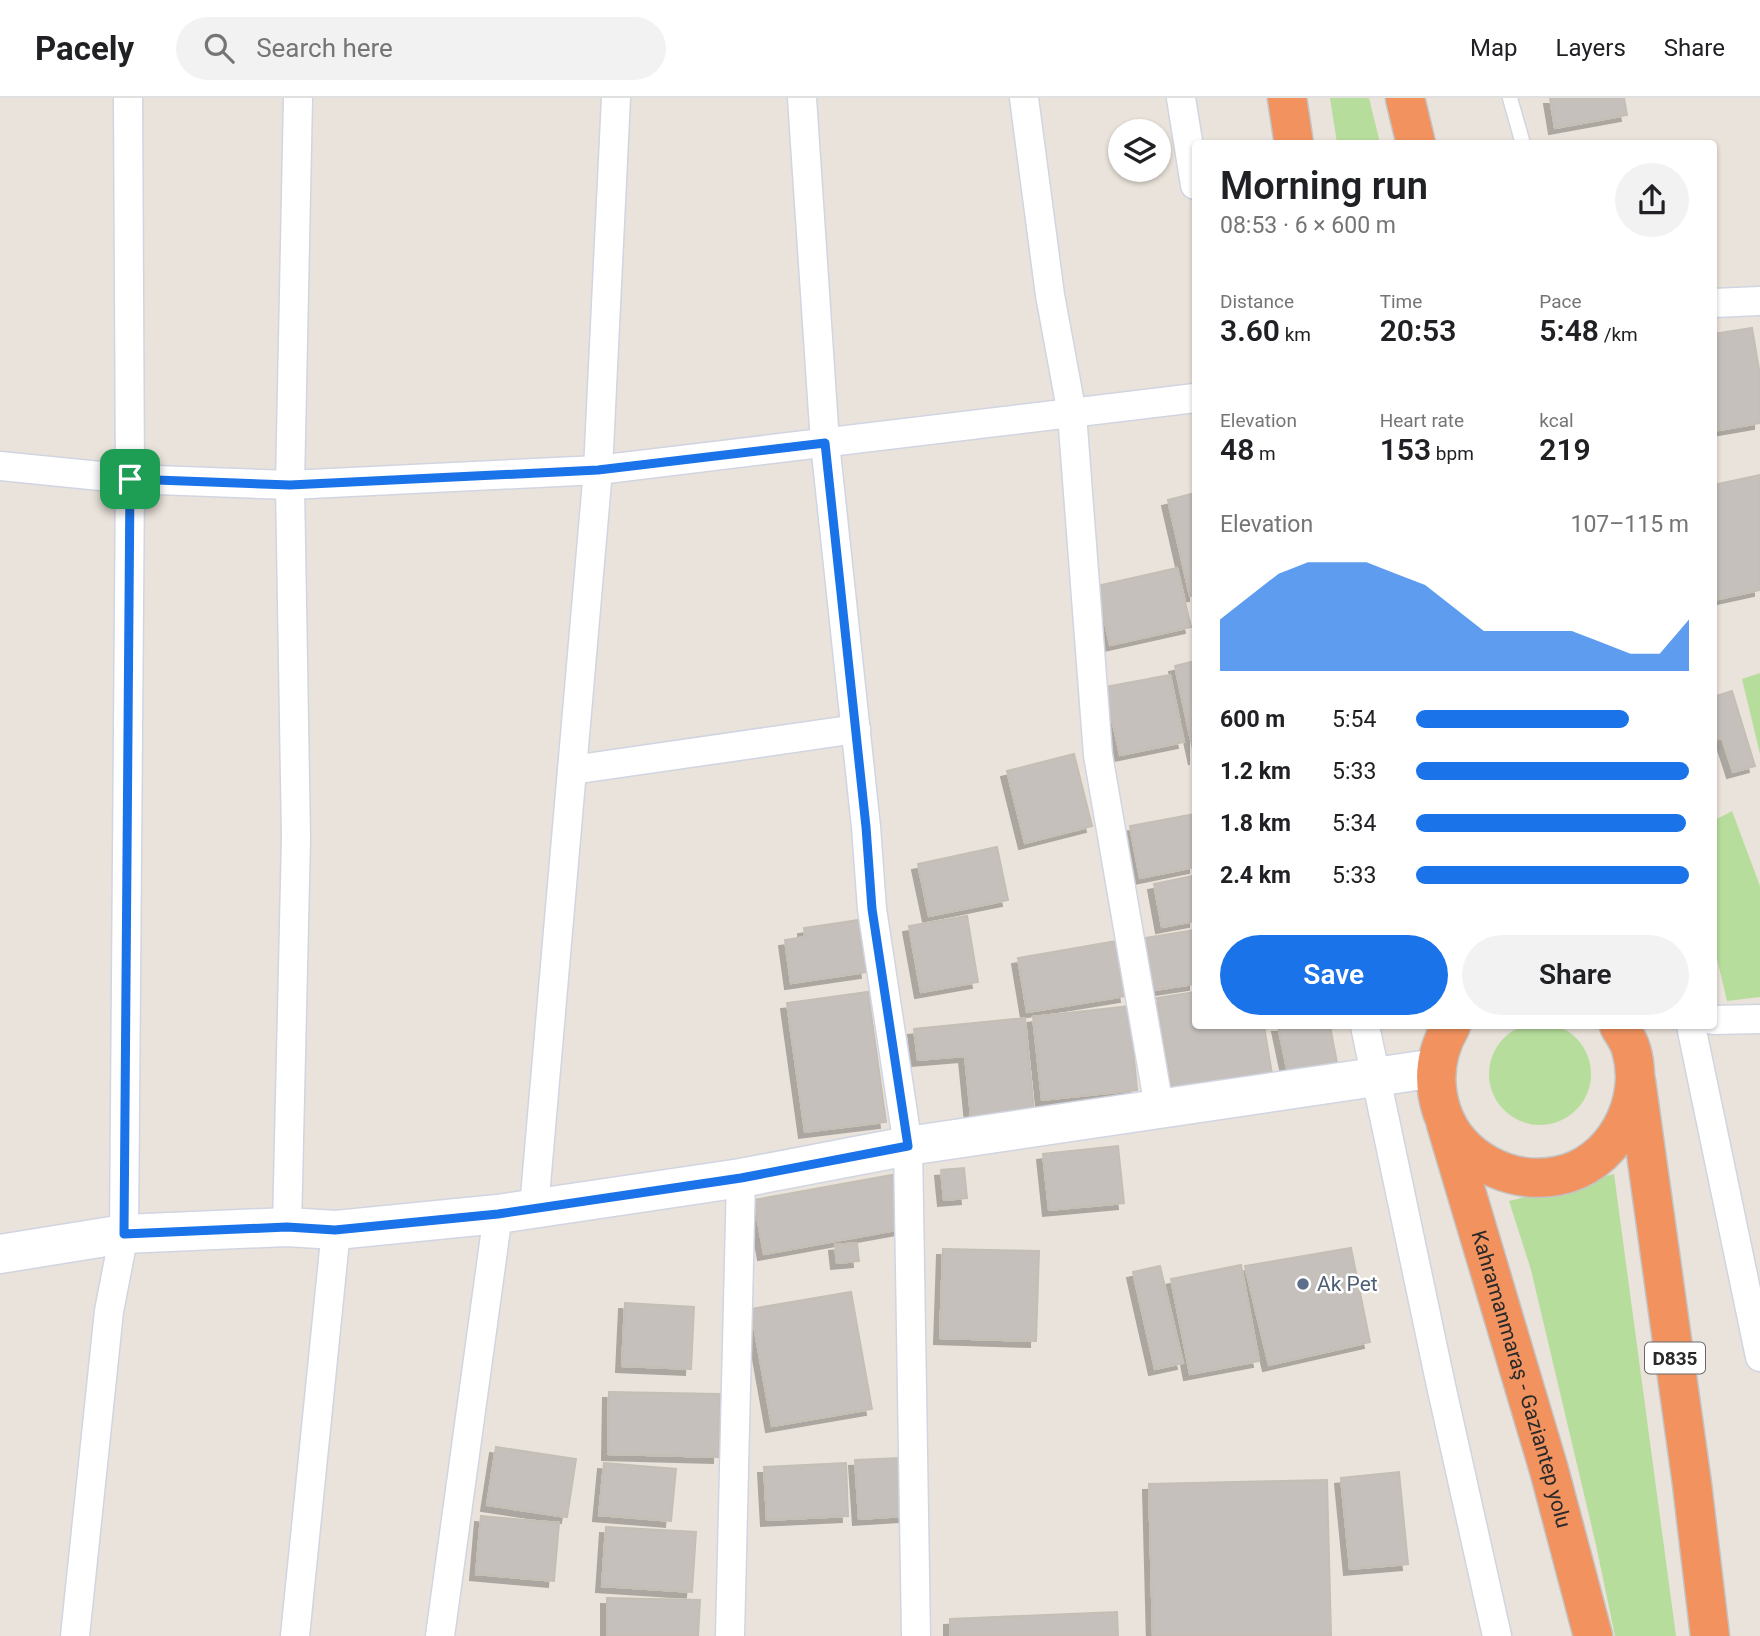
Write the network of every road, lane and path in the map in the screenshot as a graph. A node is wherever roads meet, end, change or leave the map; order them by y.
1 (128, 98) edge
2 (298, 98) edge
3 (616, 98) edge
4 (802, 98) edge
5 (1024, 98) edge
6 (1181, 98) edge
7 (1287, 98) edge
8 (1405, 98) edge
9 (1510, 98) edge
10 (1293, 140) edge
11 (1415, 140) edge
12 (1522, 140) edge
13 (1192, 166) edge
14 (1760, 301) edge
15 (1717, 303) edge
16 (1192, 398) edge
17 (1072, 414) junction
18 (825, 443) junction
19 (0, 466) edge
20 (598, 470) junction
21 (130, 479) junction
22 (290, 485) junction
23 (856, 729) junction
24 (572, 770) junction
25 (1760, 1019) edge
26 (1717, 1020) edge
27 (1366, 1029) edge
28 (1430, 1029) edge
29 (1449, 1029) edge
30 (1621, 1029) edge
31 (1692, 1029) edge
32 (1436, 1068) junction
33 (1376, 1076) junction
34 (1636, 1082) junction
35 (1159, 1107) junction
36 (1446, 1124) junction
37 (908, 1146) junction
38 (741, 1178) junction
39 (516, 1211) junction
40 (287, 1227) junction
41 (335, 1230) junction
42 (124, 1234) junction
43 (0, 1254) edge
44 (1760, 1357) edge
45 (75, 1636) edge
46 (296, 1636) edge
47 (440, 1636) edge
48 (730, 1636) edge
49 (916, 1636) edge
50 (1497, 1636) edge
51 (1593, 1636) edge
52 (1710, 1636) edge

1 - 21 street
2 - 22 street
3 - 20 street
4 - 18 street
5 - 17 street
6 - 13 street
7 - 10 highway
8 - 11 highway
9 - 12 lane
14 - 15 street
16 - 17 street
17 - 18 street
17 - 35 street
18 - 20 street
18 - 23 street
19 - 21 street
20 - 22 street
20 - 24 street
21 - 22 street
21 - 42 street
22 - 40 street
23 - 24 street
23 - 37 street
24 - 39 street
25 - 26 street
27 - 33 street
28 - 32 highway
29 - 32 highway
30 - 34 highway
31 - 44 street
32 - 33 street
32 - 36 highway, Kahramanmaraş - Gaziantep yolu
33 - 35 street
33 - 50 street
34 - 36 highway
34 - 52 highway, D835
35 - 37 street
36 - 51 highway, Kahramanmaraş - Gaziantep yolu
37 - 38 street
37 - 49 street
38 - 39 street
38 - 48 street
39 - 41 street
39 - 47 street
40 - 41 street
40 - 42 street
41 - 46 street
42 - 43 street
42 - 45 street

